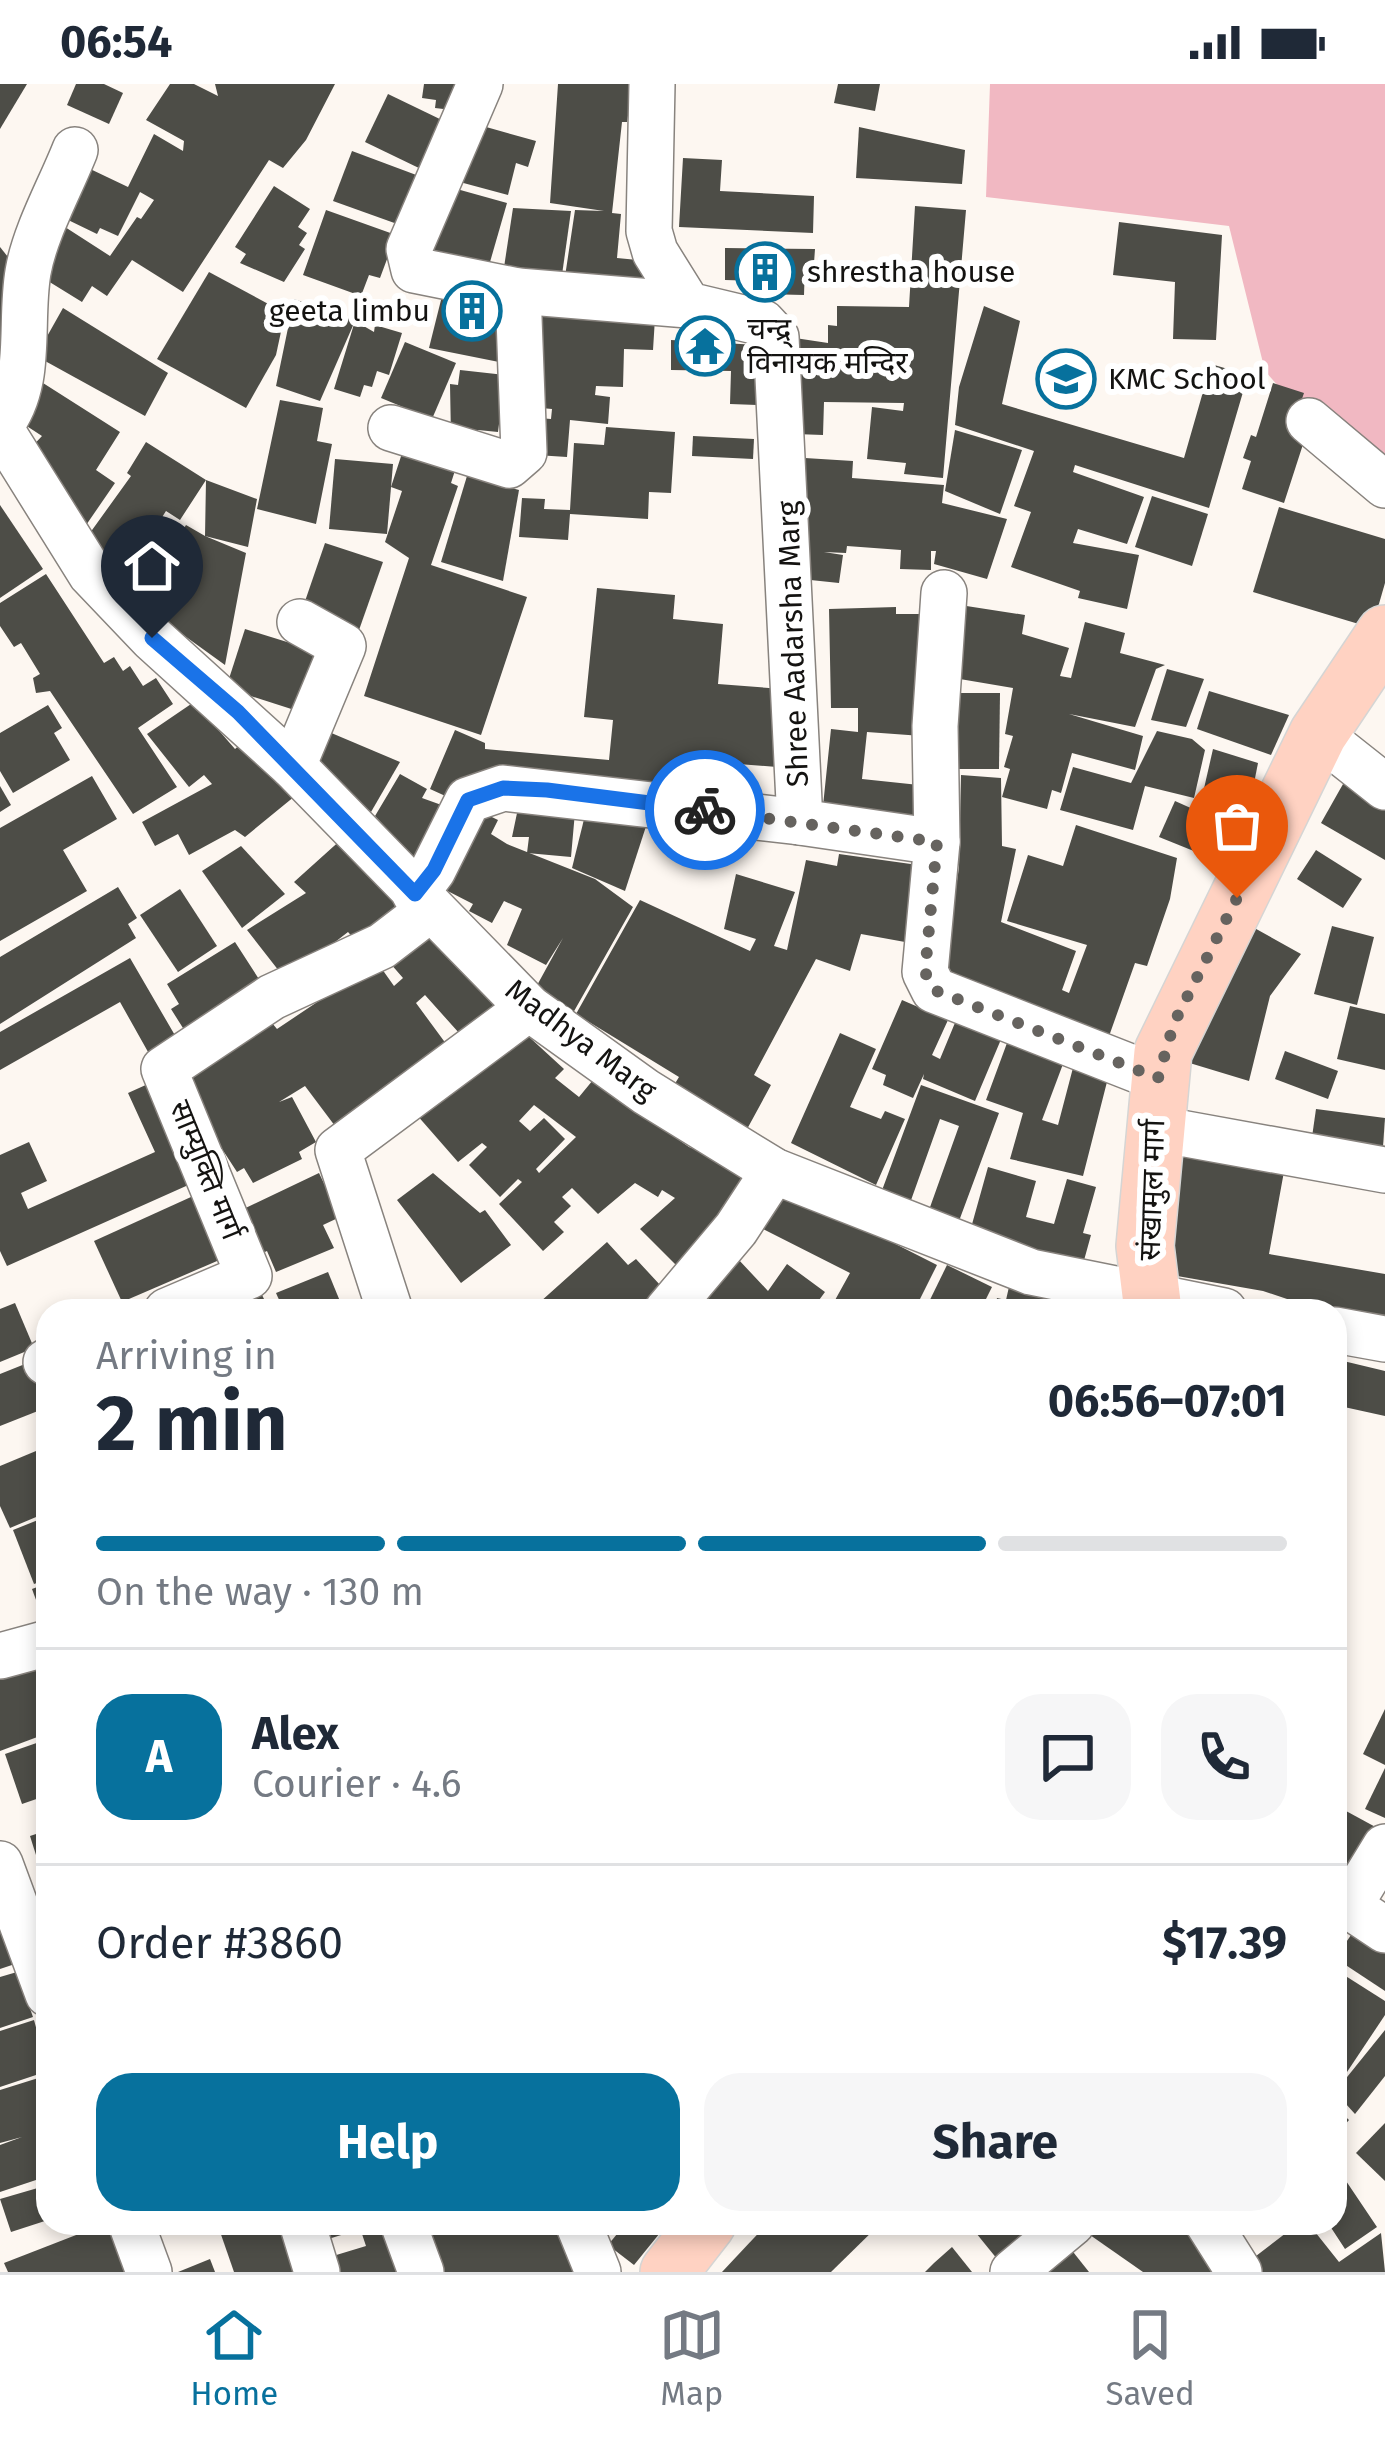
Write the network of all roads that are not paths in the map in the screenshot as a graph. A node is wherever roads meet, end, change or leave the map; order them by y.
1 (480, 84) edge
2 (652, 84) edge
3 (75, 150) dead end
4 (518, 290) junction
5 (688, 305) junction
6 (1309, 422) dead end
7 (0, 427) edge
8 (391, 428) dead end
9 (1385, 485) edge
10 (944, 593) dead end
11 (300, 622) dead end
12 (1385, 634) edge
13 (1318, 734) junction
14 (292, 766) junction
15 (1385, 787) edge
16 (800, 822) junction
17 (937, 842) junction
18 (422, 902) junction
19 (529, 1007) junction
20 (1156, 1103) junction
21 (1385, 1170) edge
22 (774, 1171) junction
23 (195, 1299) edge
24 (386, 1299) edge
25 (678, 1299) edge
26 (1130, 1299) edge
27 (1151, 1299) edge
28 (1347, 1332) edge
29 (1385, 1339) edge
30 (36, 1646) edge
31 (0, 1656) edge
32 (1385, 1847) edge
33 (0, 1864) edge
34 (1385, 1930) edge
35 (36, 1962) edge
36 (135, 2235) edge
37 (306, 2235) edge
38 (408, 2235) edge
39 (583, 2235) edge
40 (698, 2235) edge
41 (1057, 2235) edge
42 (1216, 2235) edge
43 (149, 2272) edge
44 (317, 2272) edge
45 (421, 2272) edge
46 (598, 2272) edge
47 (669, 2272) edge
48 (1012, 2272) edge
49 (1239, 2272) edge

1 - 4 street
2 - 5 street
3 - 7 street
4 - 5 street
4 - 8 street
5 - 16 street, Shree Aadarsha Marg
6 - 9 street
7 - 14 street, Madhya Marg
10 - 17 street
11 - 14 street
12 - 13 main road, संखामुल मार्ग
13 - 15 street
13 - 20 main road, संखामुल मार्ग
14 - 18 street, Madhya Marg
16 - 17 street, Shree Aadarsha Marg
16 - 18 street
17 - 20 street
18 - 19 street, Madhya Marg
18 - 23 street, साम्युक्ति मार्ग
19 - 22 street, Madhya Marg
19 - 24 street
20 - 21 street
20 - 27 main road, संखामुल मार्ग
22 - 25 street
22 - 26 street, Madhya Marg
28 - 29 street
30 - 31 street
32 - 34 street
33 - 35 street
36 - 43 street
37 - 44 street
38 - 45 street
39 - 46 street
40 - 47 main road
41 - 48 street
42 - 49 street

